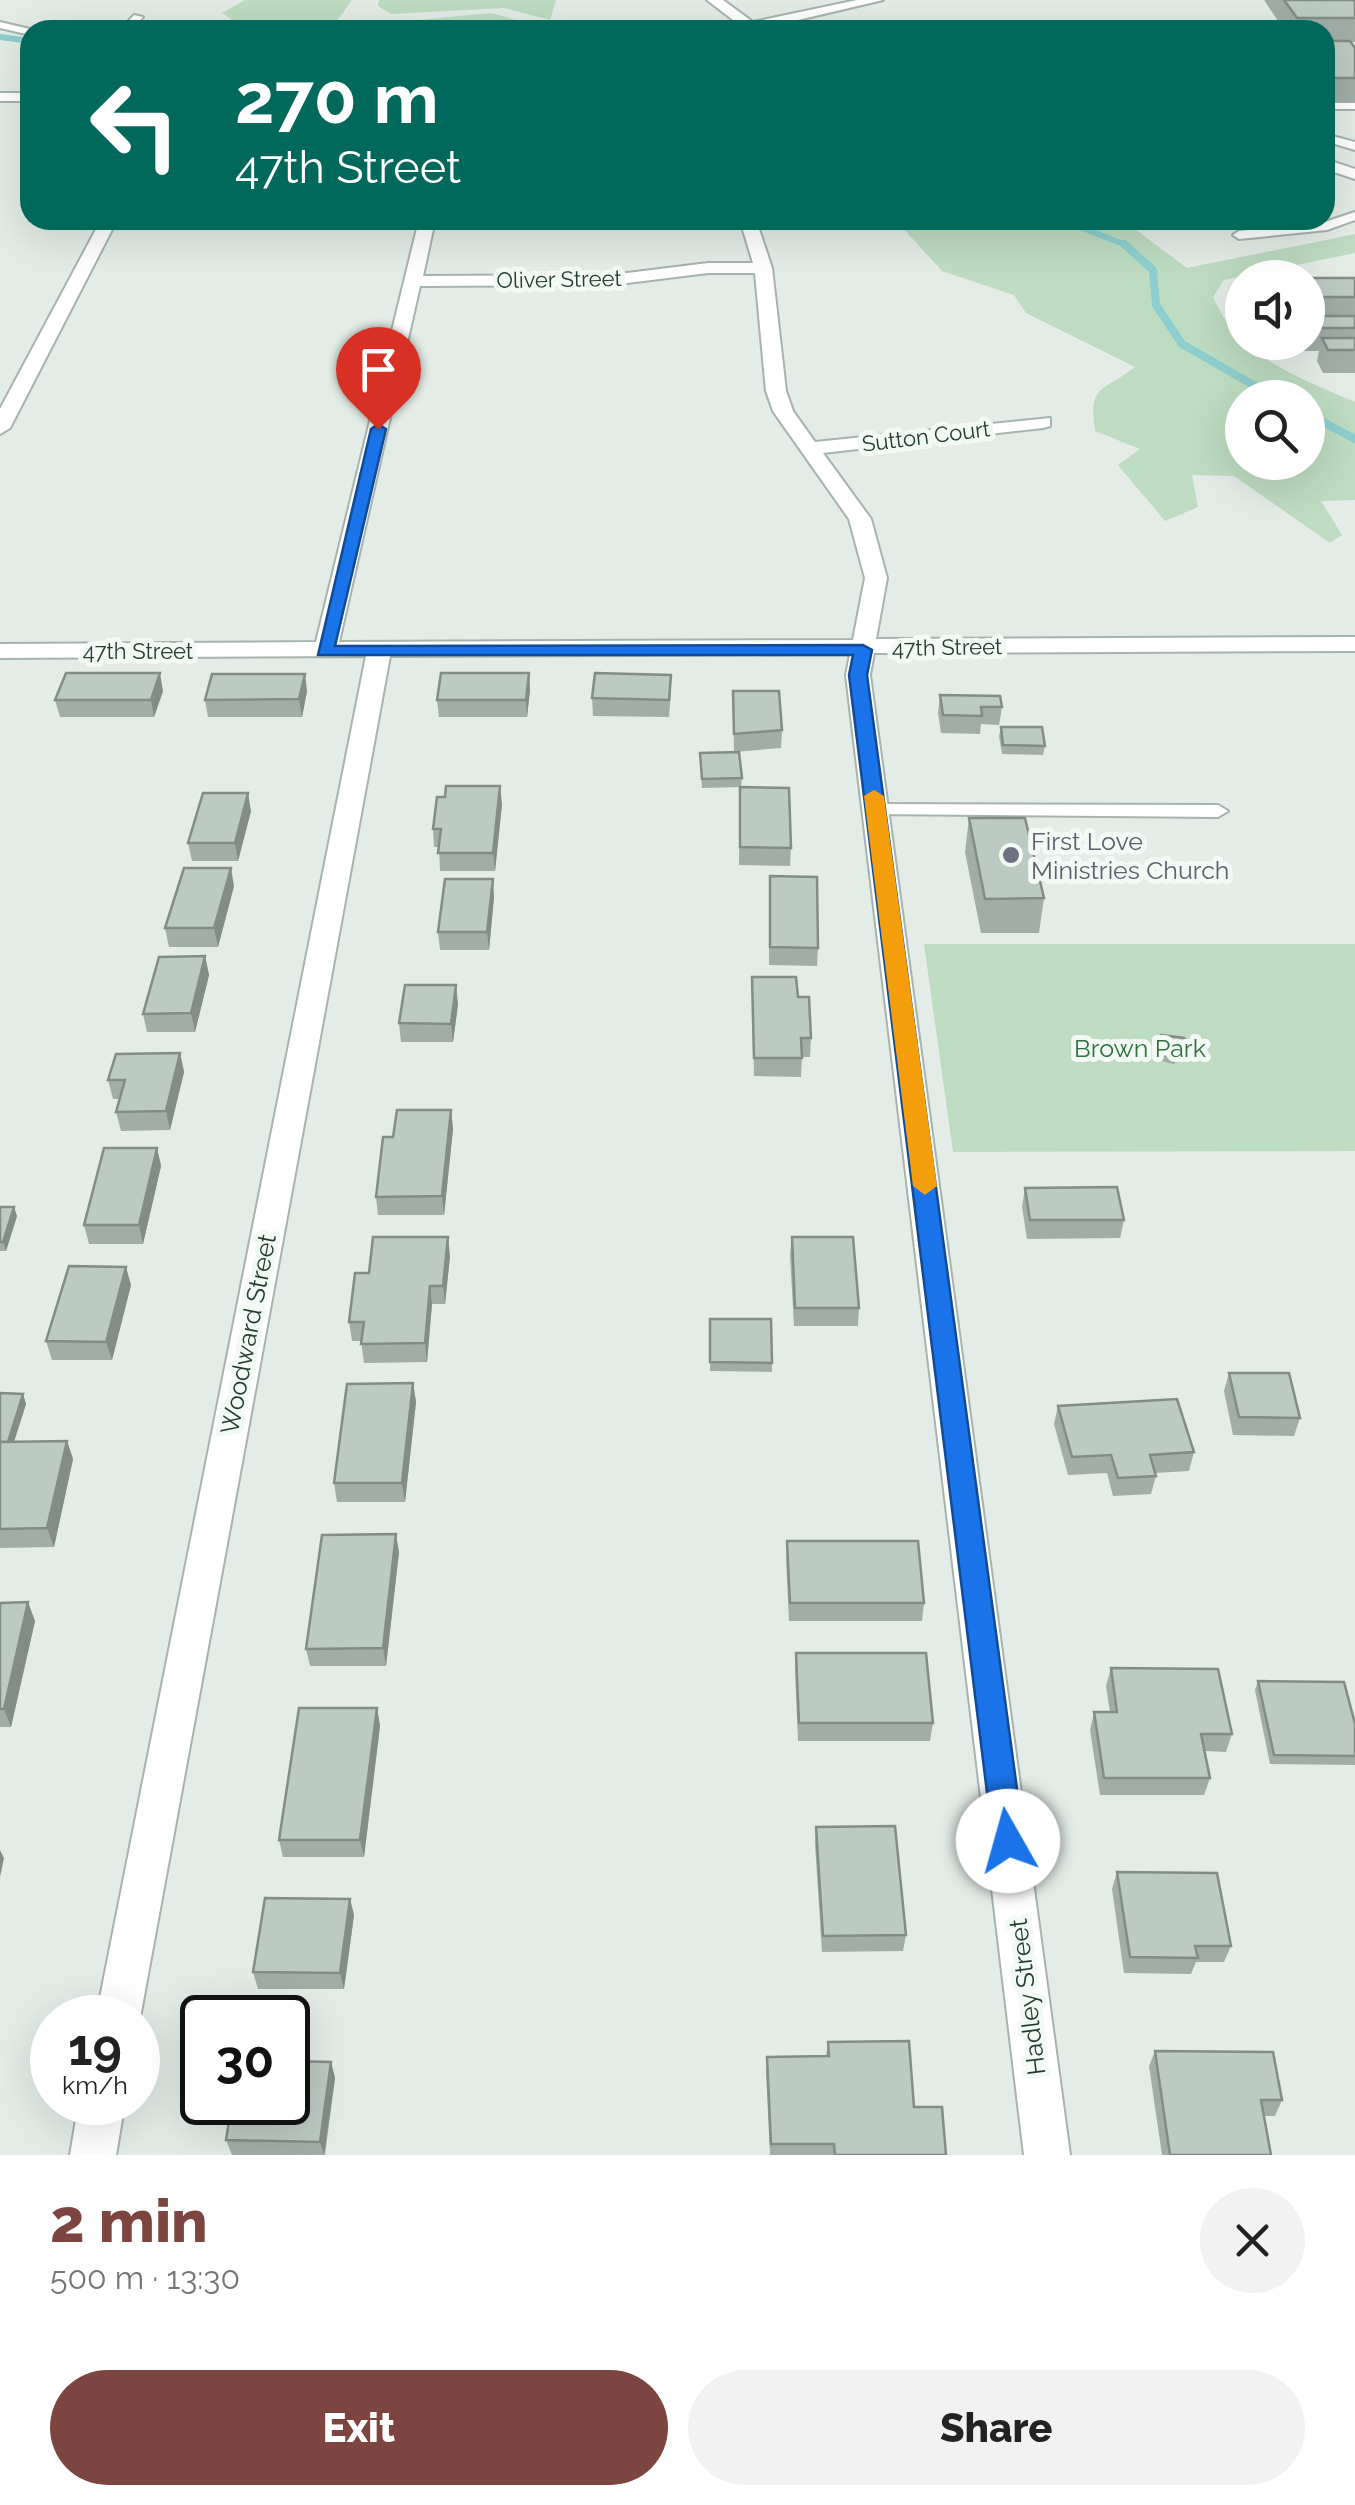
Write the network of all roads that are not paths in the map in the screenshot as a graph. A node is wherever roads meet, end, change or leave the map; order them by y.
1 (714, 0) edge
2 (876, 0) edge
3 (138, 17) dead end
4 (135, 20) edge
5 (742, 20) edge
6 (779, 20) edge
7 (104, 230) edge
8 (425, 230) edge
9 (751, 230) edge
10 (1288, 230) edge
11 (1239, 235) dead end
12 (763, 268) junction
13 (414, 280) junction
14 (1043, 422) dead end
15 (0, 428) edge
16 (808, 449) junction
17 (1355, 644) edge
18 (863, 650) junction
19 (0, 651) edge
20 (325, 652) junction
21 (379, 652) junction
22 (876, 810) junction
23 (1218, 811) dead end
24 (122, 1995) edge
25 (98, 2125) edge
26 (93, 2155) edge
27 (1047, 2155) edge

1 - 5 street
2 - 6 street
3 - 4 lane
7 - 15 street
8 - 13 street
9 - 12 street, Hadley Street
10 - 11 lane
12 - 13 street, Oliver Street
12 - 16 street, Hadley Street
13 - 20 street
14 - 16 street, Sutton Court
16 - 18 street, Hadley Street
17 - 18 street, 47th Street
18 - 21 street, 47th Street
18 - 22 street, Hadley Street
19 - 20 street, 47th Street
20 - 21 street, 47th Street
21 - 24 street, Woodward Street
22 - 23 lane
22 - 27 street, Hadley Street
25 - 26 street

